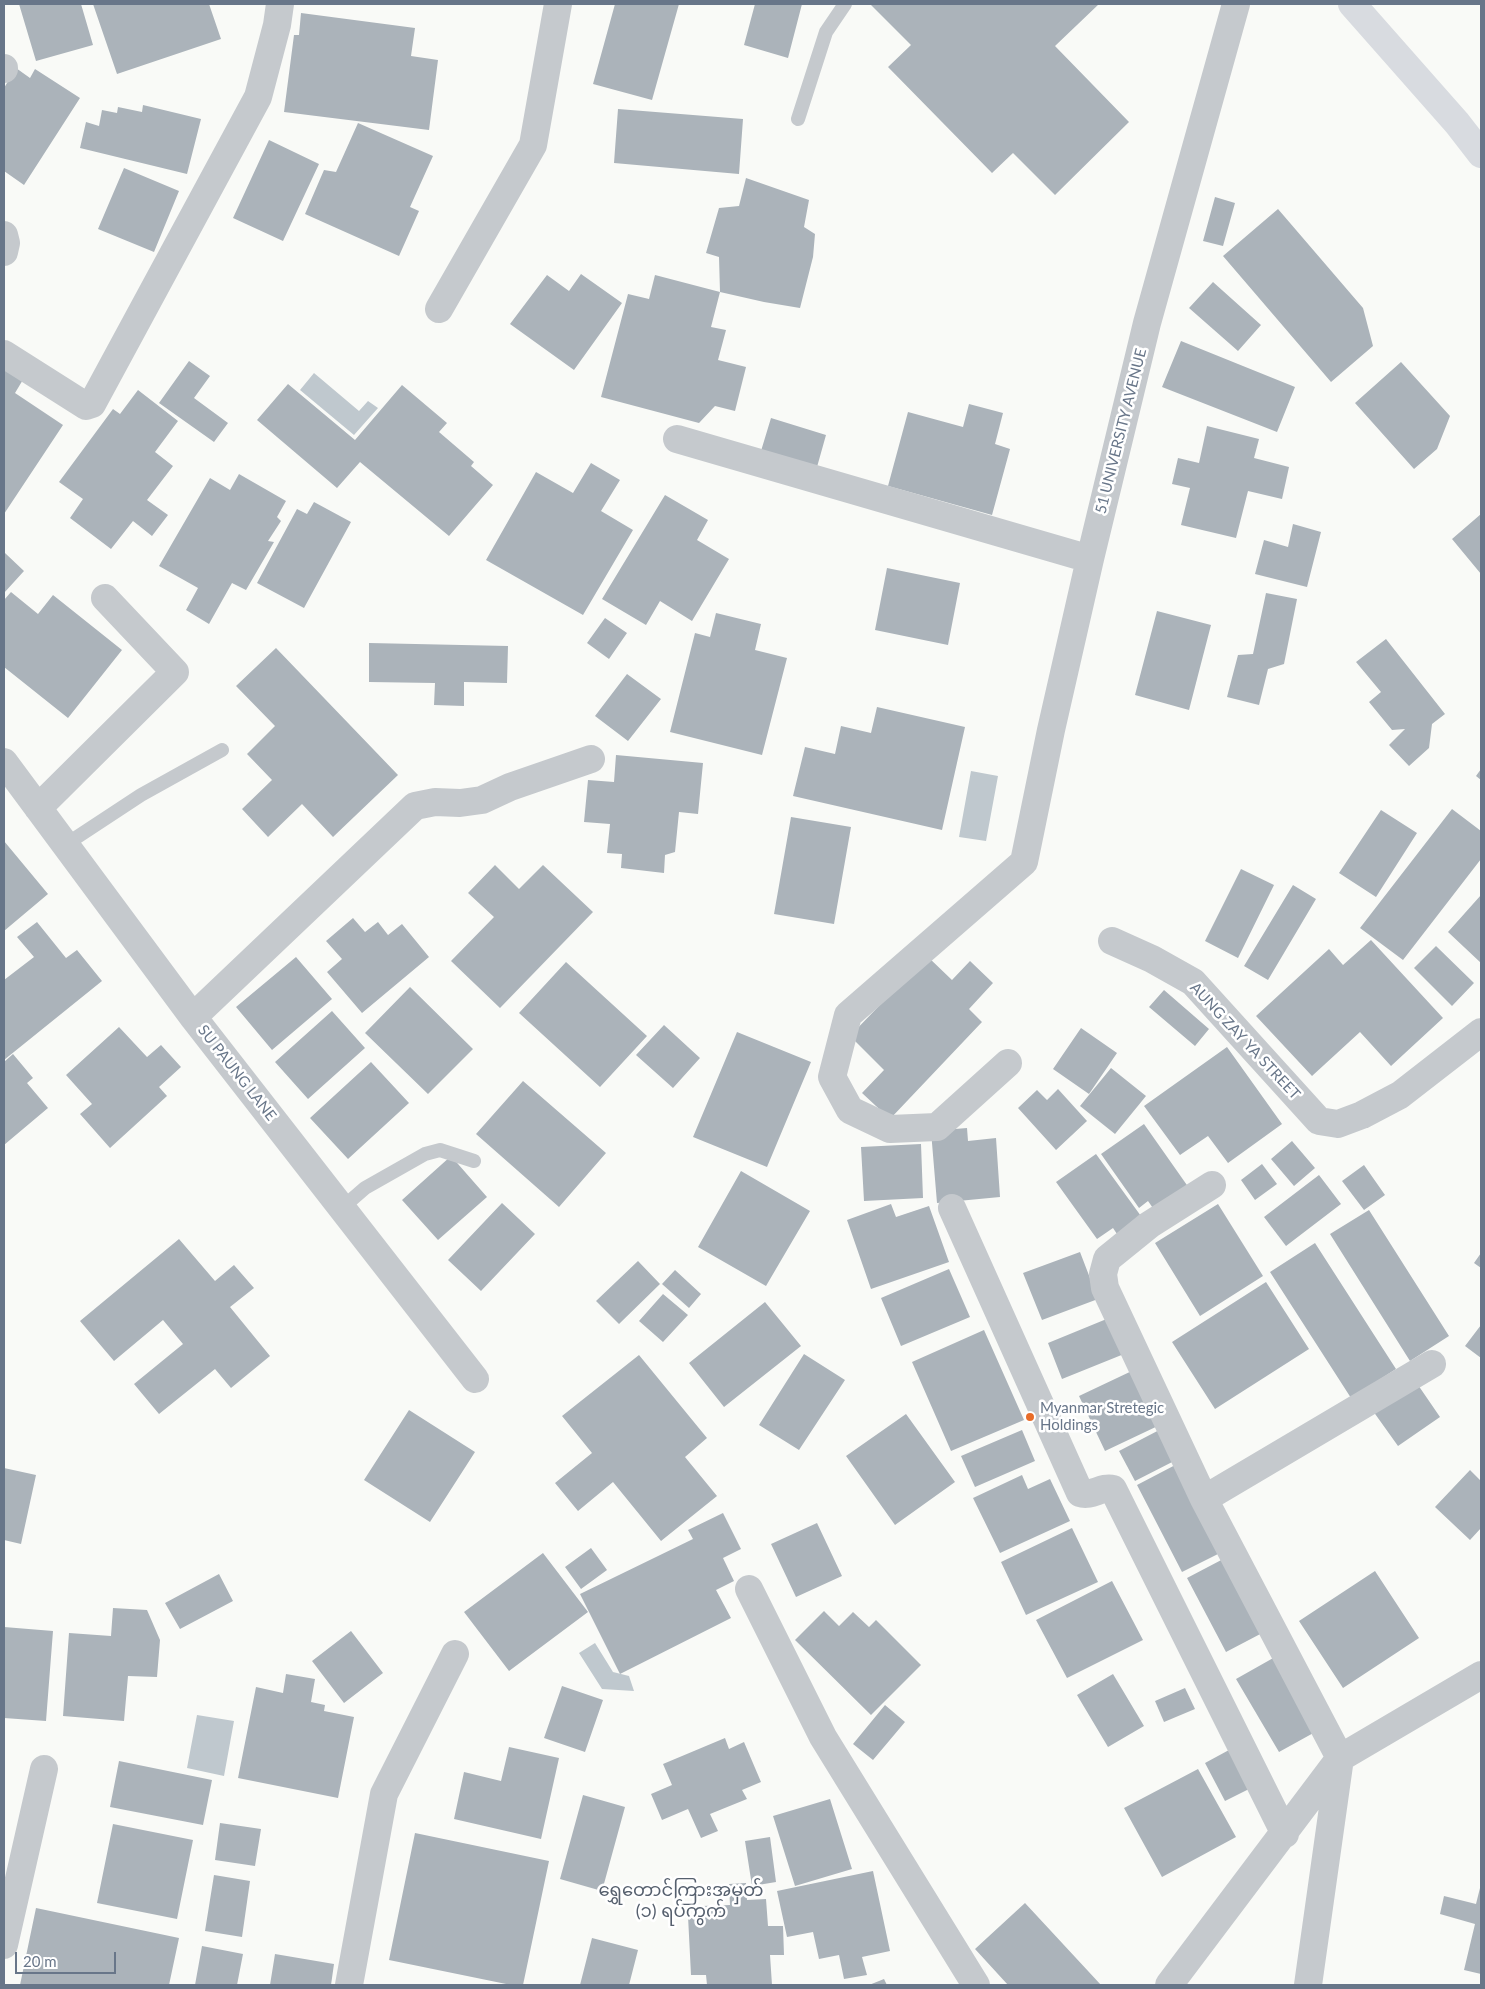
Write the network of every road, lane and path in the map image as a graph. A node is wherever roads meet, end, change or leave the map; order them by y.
1 (280, 4) edge
2 (558, 4) edge
3 (845, 4) edge
4 (1236, 4) edge
5 (1352, 4) edge
6 (798, 119) dead end
7 (1481, 154) edge
8 (4, 235) edge
9 (4, 252) edge
10 (439, 309) dead end
11 (4, 354) edge
12 (678, 439) dead end
13 (1090, 558) junction
14 (105, 598) dead end
15 (222, 750) dead end
16 (591, 759) dead end
17 (4, 762) edge
18 (38, 808) junction
19 (65, 845) junction
20 (1112, 941) dead end
21 (194, 1017) junction
22 (1481, 1032) edge
23 (1008, 1063) dead end
24 (474, 1161) dead end
25 (1212, 1185) dead end
26 (342, 1208) junction
27 (952, 1208) dead end
28 (1432, 1364) dead end
29 (475, 1379) dead end
30 (1204, 1499) junction
31 (749, 1589) dead end
32 (455, 1654) dead end
33 (1481, 1675) edge
34 (1340, 1758) junction
35 (44, 1769) dead end
36 (1284, 1834) junction
37 (4, 1945) edge
38 (349, 1985) edge
39 (976, 1985) edge
40 (1169, 1985) edge
41 (1308, 1985) edge

1 - 11 street
2 - 10 street
3 - 6 lane
4 - 13 street, 51 UNIVERSITY AVENUE
5 - 7 main road
8 - 9 street
12 - 13 street
13 - 23 street, 51 UNIVERSITY AVENUE
14 - 18 street
15 - 19 lane
16 - 21 street
17 - 18 street, SU PAUNG LANE
18 - 19 street, SU PAUNG LANE
19 - 21 street, SU PAUNG LANE
20 - 22 street, AUNG ZAY YA STREET
21 - 26 street, SU PAUNG LANE
24 - 26 lane
25 - 30 street
26 - 29 street, SU PAUNG LANE
27 - 36 street
28 - 30 street
30 - 34 street
31 - 39 street
32 - 38 street
33 - 34 street
34 - 36 street
34 - 41 street
35 - 37 street
36 - 40 street

